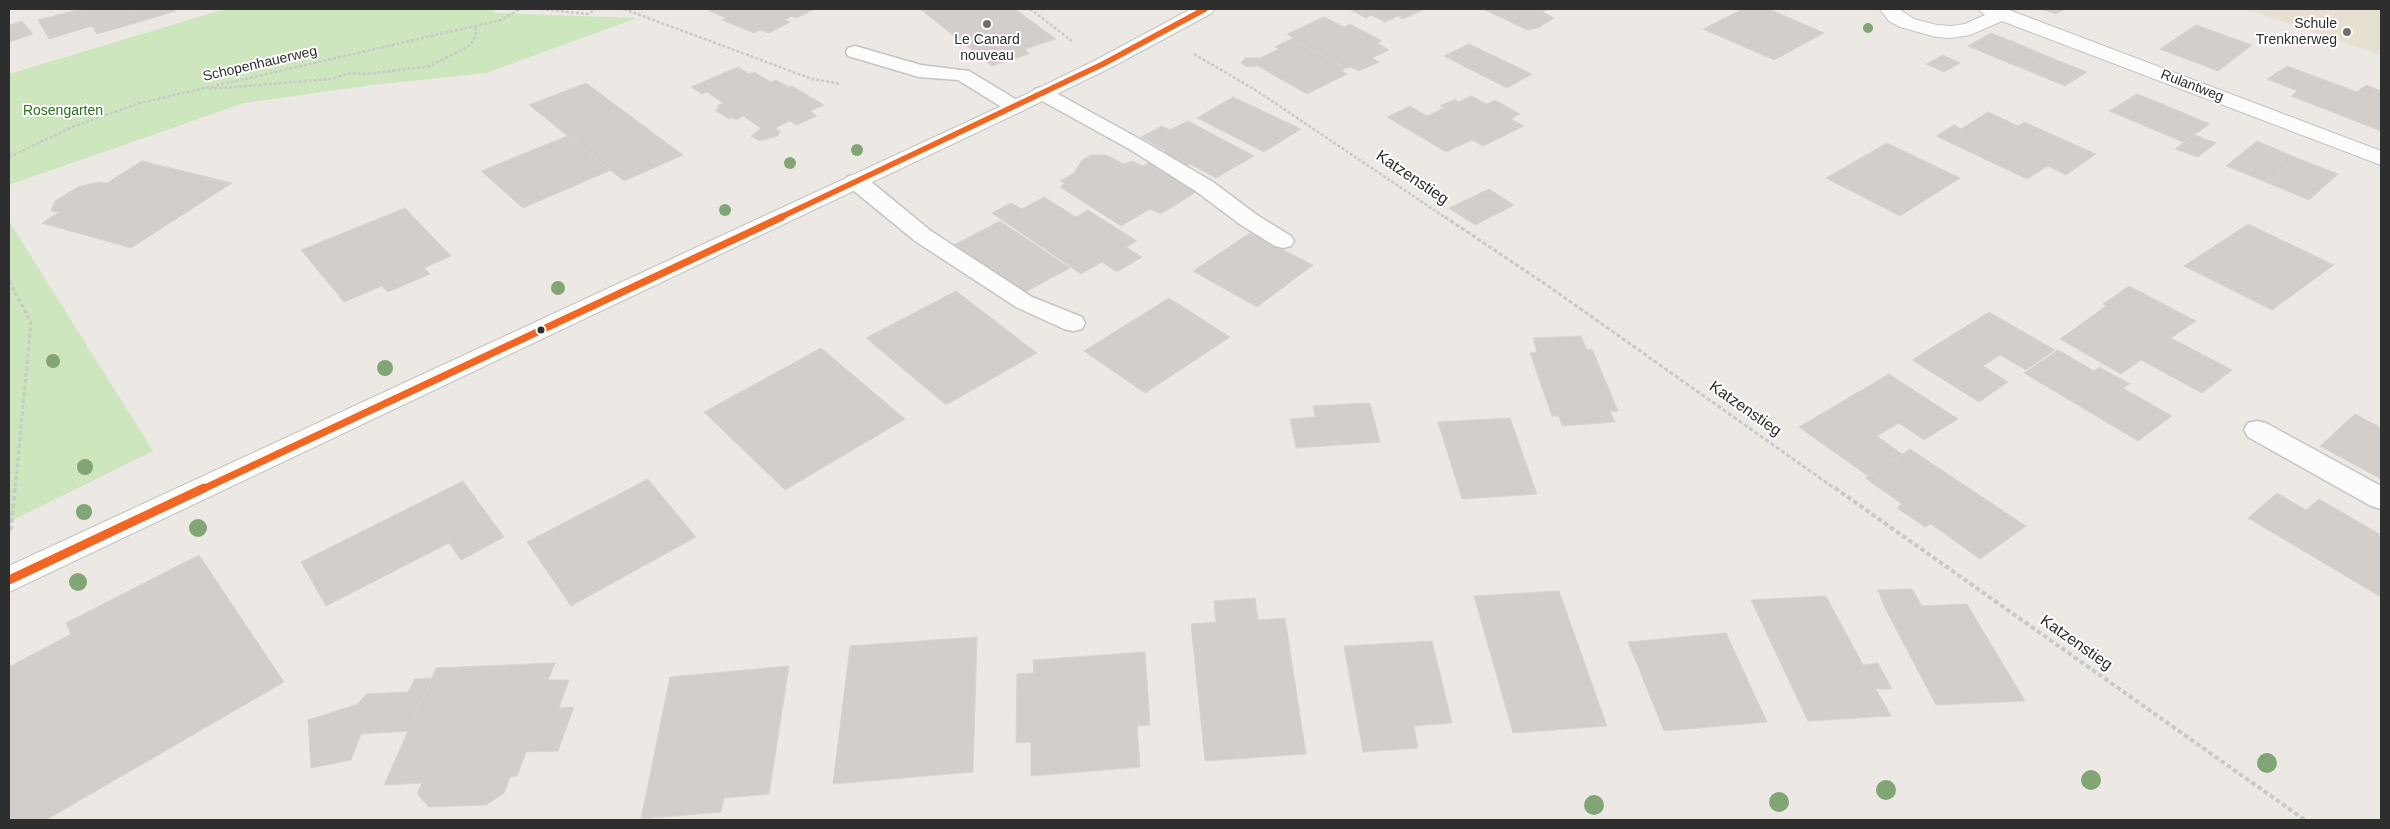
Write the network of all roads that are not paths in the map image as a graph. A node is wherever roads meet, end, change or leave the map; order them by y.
1 (1205, 9) edge
2 (1889, 9) edge
3 (1995, 11) edge
4 (855, 52) dead end
5 (1042, 93) junction
6 (1015, 107) junction
7 (2381, 158) edge
8 (856, 181) junction
9 (1283, 241) dead end
10 (1073, 323) dead end
11 (2257, 430) dead end
12 (2381, 499) edge
13 (9, 580) edge

1 - 5 main road
2 - 3 main road, Rulantweg
3 - 7 main road, Rulantweg
4 - 6 lane
5 - 6 main road
5 - 9 lane
6 - 8 main road
8 - 10 lane
8 - 13 main road
11 - 12 lane

